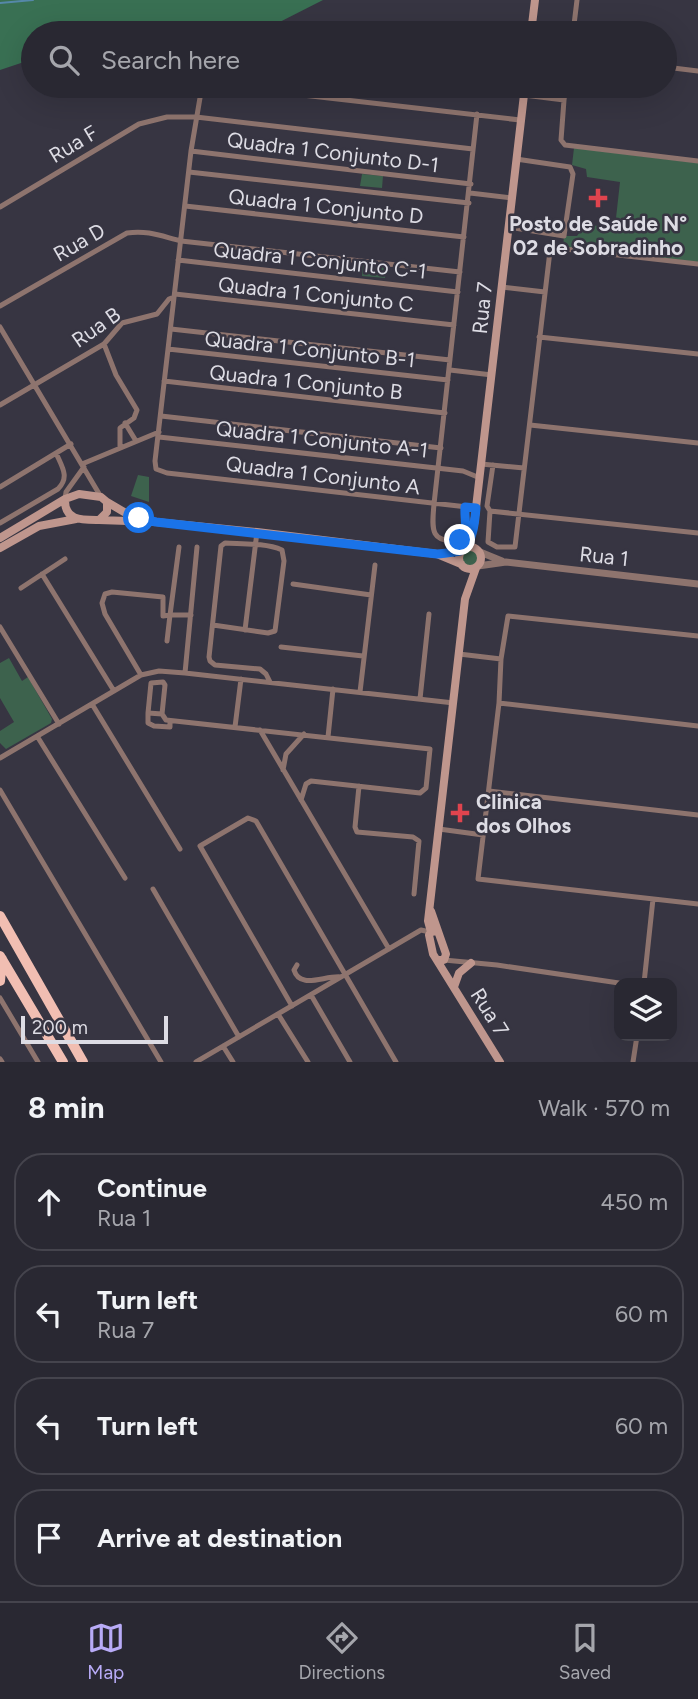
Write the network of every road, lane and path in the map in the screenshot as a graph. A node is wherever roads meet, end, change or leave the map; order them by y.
1 (535, 0) edge
2 (577, 0) edge
3 (532, 21) edge
4 (574, 21) edge
5 (677, 68) edge
6 (698, 71) edge
7 (200, 98) edge
8 (332, 98) edge
9 (523, 98) edge
10 (555, 98) edge
11 (564, 100) joint
12 (477, 114) junction
13 (196, 117) junction
14 (520, 120) junction
15 (473, 149) junction
16 (191, 151) junction
17 (516, 159) junction
18 (698, 160) edge
19 (188, 172) junction
20 (471, 184) junction
21 (470, 193) junction
22 (512, 198) junction
23 (468, 203) junction
24 (185, 206) junction
25 (0, 207) edge
26 (509, 228) junction
27 (464, 237) junction
28 (181, 241) junction
29 (178, 260) junction
30 (698, 264) edge
31 (460, 272) junction
32 (502, 287) junction
33 (458, 292) junction
34 (545, 292) junction
35 (175, 295) junction
36 (0, 306) edge
37 (454, 325) junction
38 (0, 327) edge
39 (171, 329) junction
40 (539, 337) junction
41 (104, 344) junction
42 (168, 349) junction
43 (698, 354) edge
44 (450, 360) junction
45 (450, 370) junction
46 (493, 375) junction
47 (448, 380) junction
48 (164, 381) junction
49 (34, 384) junction
50 (0, 405) edge
51 (444, 413) junction
52 (161, 416) junction
53 (125, 423) junction
54 (530, 425) junction
55 (159, 434) junction
56 (136, 441) junction
57 (698, 443) edge
58 (71, 444) junction
59 (120, 447) junction
60 (441, 448) junction
61 (56, 453) junction
62 (481, 464) junction
63 (83, 465) junction
64 (493, 465) junction
65 (438, 468) junction
66 (524, 468) junction
67 (78, 475) junction
68 (89, 475) junction
69 (480, 478) junction
70 (0, 486) edge
71 (65, 499) junction
72 (104, 500) junction
73 (434, 504) junction
74 (465, 507) junction
75 (476, 508) junction
76 (490, 511) junction
77 (519, 514) junction
78 (76, 519) junction
79 (99, 520) junction
80 (156, 522) junction
81 (0, 523) edge
82 (474, 525) junction
83 (257, 532) junction
84 (698, 533) edge
85 (0, 538) edge
86 (254, 545) junction
87 (179, 547) dead end
88 (197, 547) dead end
89 (0, 548) edge
90 (464, 549) junction
91 (479, 551) junction
92 (437, 554) junction
93 (65, 559) dead end
94 (506, 562) junction
95 (375, 565) dead end
96 (462, 565) junction
97 (477, 567) junction
98 (43, 574) junction
99 (293, 584) dead end
100 (698, 584) edge
101 (21, 588) dead end
102 (467, 591) junction
103 (371, 595) junction
104 (429, 614) dead end
105 (170, 615) junction
106 (191, 615) junction
107 (214, 625) junction
108 (0, 627) edge
109 (245, 629) junction
110 (698, 636) edge
111 (167, 641) dead end
112 (281, 648) dead end
113 (459, 654) junction
114 (363, 656) junction
115 (501, 659) junction
116 (185, 673) junction
117 (141, 675) junction
118 (241, 679) junction
119 (270, 682) junction
120 (333, 689) junction
121 (114, 691) junction
122 (360, 692) junction
123 (420, 699) junction
124 (454, 703) junction
125 (499, 703) junction
126 (92, 704) junction
127 (148, 713) junction
128 (162, 714) junction
129 (170, 721) junction
130 (58, 724) junction
131 (698, 726) edge
132 (235, 727) junction
133 (260, 730) junction
134 (304, 734) junction
135 (37, 736) junction
136 (328, 737) junction
137 (1, 756) edge
138 (283, 770) junction
139 (359, 786) junction
140 (0, 790) edge
141 (489, 791) junction
142 (301, 800) junction
143 (698, 815) edge
144 (439, 829) junction
145 (483, 835) junction
146 (180, 849) dead end
147 (125, 878) dead end
148 (153, 889) dead end
149 (414, 894) dead end
150 (653, 899) junction
151 (698, 904) edge
152 (430, 909) junction
153 (0, 916) edge
154 (429, 932) junction
155 (411, 936) junction
156 (389, 949) junction
157 (1, 957) edge
158 (443, 959) junction
159 (471, 964) junction
160 (296, 965) dead end
161 (343, 976) junction
162 (645, 978) edge
163 (0, 981) edge
164 (614, 982) edge
165 (451, 984) junction
166 (311, 995) junction
167 (0, 998) edge
168 (292, 1006) junction
169 (278, 1014) junction
170 (239, 1037) junction
171 (636, 1041) edge
172 (223, 1046) junction
173 (38, 1062) edge
174 (63, 1062) edge
175 (83, 1062) edge
176 (161, 1062) edge
177 (196, 1062) edge
178 (233, 1062) edge
179 (307, 1062) edge
180 (349, 1062) edge
181 (396, 1062) edge
182 (500, 1062) edge
183 (633, 1062) edge

1 - 3 main road
2 - 4 street
5 - 6 street
7 - 13 street
8 - 12 street
9 - 14 main road, Rua 7
10 - 11 street
11 - 18 street
12 - 14 street
12 - 15 street
13 - 15 street, Rua F
13 - 16 street
13 - 25 street, Rua F
14 - 17 main road, Rua 7
15 - 20 street
16 - 19 street
16 - 20 street, Quadra 1 Conjunto D-1
17 - 22 main road, Rua 7
17 - 26 street
19 - 23 street, Quadra 1 Conjunto D-1
19 - 24 street
20 - 21 street
21 - 22 street
21 - 23 street
22 - 26 main road, Rua 7
23 - 27 street
24 - 27 street, Quadra 1 Conjunto D
24 - 28 street
26 - 32 main road, Rua 7
27 - 31 street
28 - 29 street
28 - 31 street, Quadra 1 Conjunto C-1
28 - 36 street, Rua D
29 - 33 street, Quadra 1 Conjunto C-1
29 - 35 street
30 - 34 street
31 - 33 street
32 - 34 street
32 - 46 main road, Rua 7
33 - 37 street
34 - 40 street
35 - 37 street, Quadra 1 Conjunto C
35 - 39 street
35 - 41 street, Rua B
37 - 44 street
38 - 49 street
39 - 42 street
39 - 44 street, Quadra 1 Conjunto B-1
40 - 43 street
40 - 54 street
41 - 49 street, Rua B
41 - 53 street
42 - 47 street, Quadra 1 Conjunto B-1
42 - 48 street
44 - 45 street
45 - 46 street
45 - 47 street
46 - 62 main road, Rua 7
47 - 51 street
48 - 51 street, Quadra 1 Conjunto B
48 - 52 street
49 - 50 street, Rua B
49 - 58 street
51 - 60 street
52 - 55 street
52 - 60 street, Quadra 1 Conjunto A-1
53 - 56 street
53 - 59 street
54 - 57 street
54 - 66 street
55 - 56 street
55 - 65 street, Quadra 1 Conjunto A-1
55 - 73 street, Quadra 1 Conjunto A
56 - 59 street
58 - 61 street
58 - 63 street
59 - 63 street
60 - 65 street
61 - 70 street
61 - 81 street
62 - 64 street
62 - 69 main road, Rua 7
63 - 67 street
63 - 68 street
64 - 66 street
64 - 76 street
65 - 69 street, Quadra 1 Conjunto A-1
65 - 73 street
66 - 77 street
67 - 68 street
67 - 71 street
68 - 72 street
69 - 75 main road, Rua 7
71 - 72 main road
71 - 78 main road
71 - 85 main road
72 - 79 main road
72 - 80 main road
73 - 74 street, Quadra 1 Conjunto A
73 - 74 street
74 - 75 street, Quadra 1 Conjunto A
75 - 82 main road, Rua 7
76 - 77 street
76 - 77 street
77 - 84 street
78 - 79 main road
78 - 89 main road
79 - 80 main road
80 - 83 main road
82 - 90 main road, Rua 7
82 - 91 main road, Rua 7
83 - 86 street
83 - 92 main road
86 - 107 street
86 - 109 street
86 - 109 street
87 - 105 street
88 - 106 street
90 - 91 main road
90 - 92 main road
90 - 96 main road
91 - 94 street
91 - 97 main road
92 - 96 main road
93 - 98 street
94 - 97 street
94 - 100 street, Rua 1
95 - 103 street
96 - 97 main road
96 - 102 main road
97 - 102 main road
98 - 101 street
98 - 121 street
99 - 103 street
102 - 113 main road
103 - 114 street
104 - 123 street
105 - 106 street
105 - 111 street
105 - 117 street
106 - 116 street
107 - 109 street
107 - 119 street
108 - 130 street
110 - 115 street
112 - 114 street
113 - 115 street
113 - 124 main road
114 - 122 street
115 - 125 street
116 - 117 street
116 - 118 street
117 - 121 street
118 - 119 street
118 - 132 street
119 - 120 street
120 - 122 street
120 - 136 street
121 - 126 street
122 - 123 street
123 - 124 street
124 - 144 main road
125 - 131 street
125 - 141 street
126 - 130 street
126 - 146 street
127 - 128 street
127 - 128 street
127 - 129 street
128 - 129 street
129 - 132 street
130 - 135 street
132 - 133 street
133 - 134 street
133 - 138 street
134 - 136 street
134 - 138 street
135 - 137 street
135 - 147 street
136 - 139 street
138 - 142 street
139 - 142 street
139 - 149 street
140 - 176 street
141 - 143 street
141 - 145 street
142 - 156 street
144 - 145 street
144 - 152 main road
145 - 150 street
148 - 170 street
150 - 151 street
150 - 162 street
152 - 154 main road
152 - 154 main road
153 - 175 highway
154 - 155 street
154 - 155 street
154 - 158 main road
154 - 158 main road
155 - 156 street
156 - 161 street
157 - 163 highway
157 - 174 highway
158 - 159 street
158 - 165 main road, Rua 7
159 - 164 street
159 - 165 main road
160 - 161 street
161 - 166 street
161 - 168 street
161 - 181 street
165 - 182 main road, Rua 7
166 - 168 street
166 - 180 street
167 - 173 street
168 - 169 street
169 - 170 street
169 - 179 street
170 - 172 street
171 - 183 street
172 - 177 street
172 - 178 street

